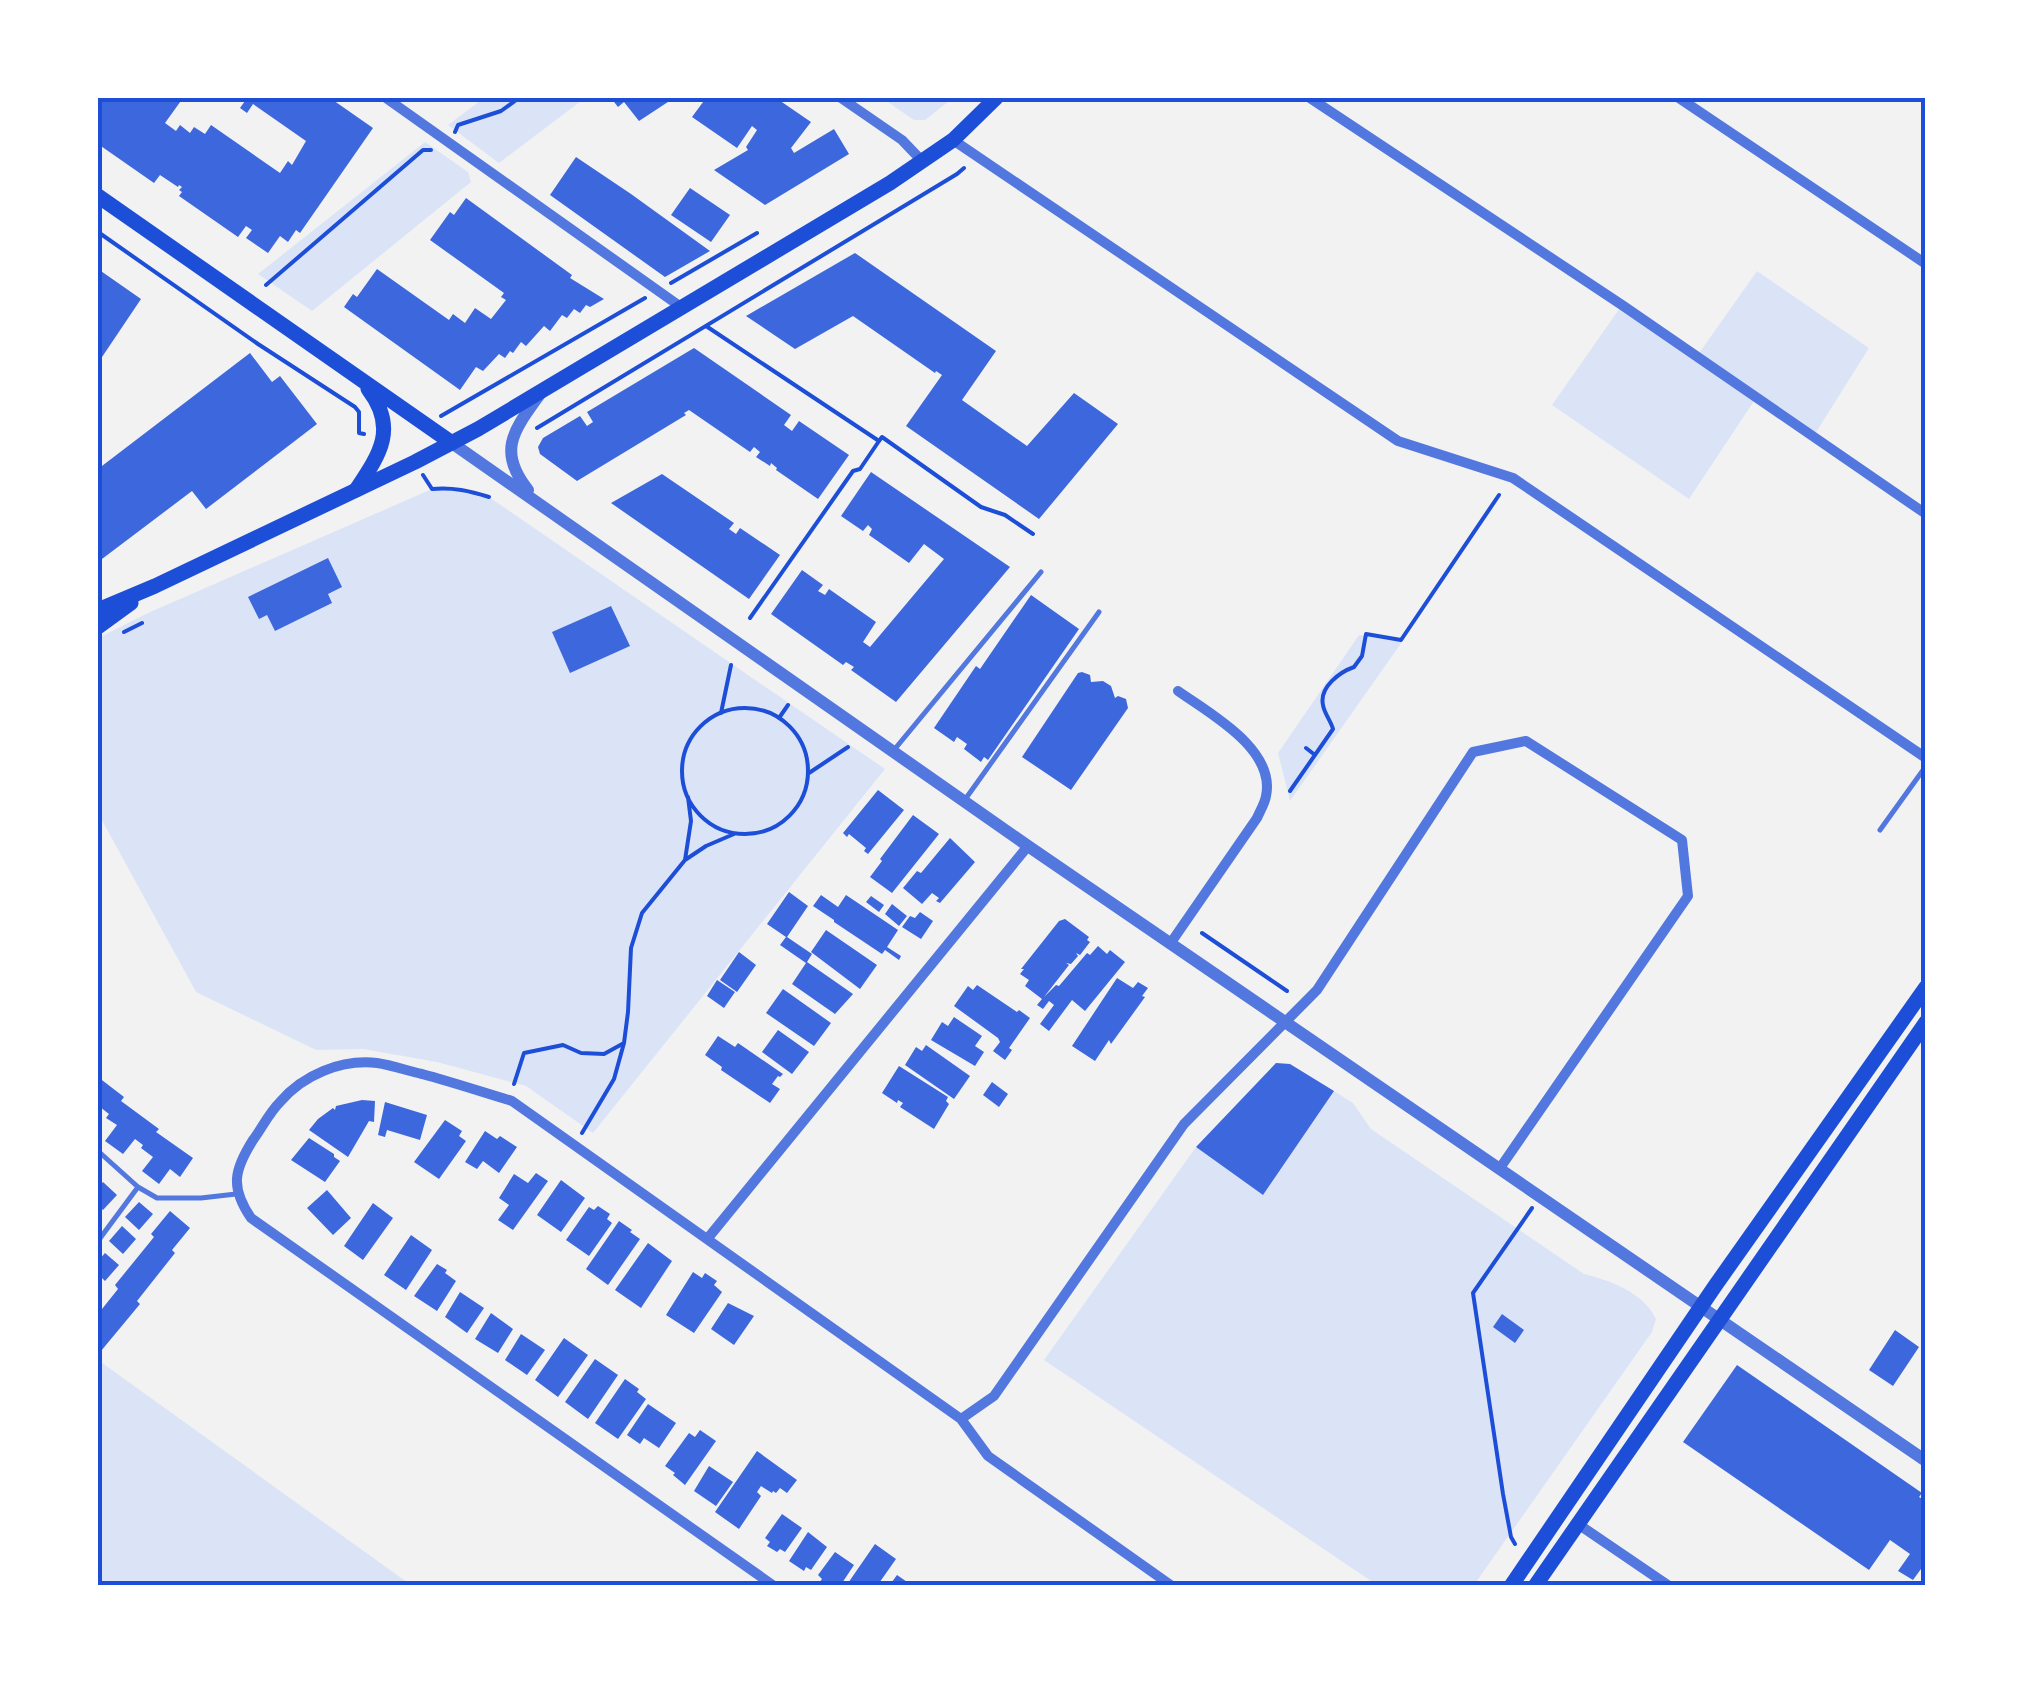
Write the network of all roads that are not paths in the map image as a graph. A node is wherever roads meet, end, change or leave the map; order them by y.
1 (386, 98) edge
2 (841, 98) edge
3 (996, 98) edge
4 (1310, 98) edge
5 (1679, 98) edge
6 (953, 140) junction
7 (923, 162) junction
8 (98, 196) edge
9 (1926, 264) edge
10 (681, 308) junction
11 (359, 378) junction
12 (542, 392) junction
13 (452, 443) junction
14 (356, 490) junction
15 (540, 505) junction
16 (1926, 514) edge
17 (1041, 572) dead end
18 (155, 586) junction
19 (98, 610) edge
20 (1099, 612) dead end
21 (98, 627) edge
22 (1178, 691) dead end
23 (892, 752) junction
24 (1926, 758) edge
25 (1926, 766) edge
26 (964, 802) junction
27 (1880, 830) dead end
28 (1028, 846) junction
29 (1170, 944) junction
30 (1926, 987) edge
31 (1926, 1022) edge
32 (1284, 1023) junction
33 (98, 1152) edge
34 (1500, 1168) junction
35 (138, 1186) junction
36 (238, 1194) junction
37 (708, 1238) junction
38 (98, 1241) edge
39 (1700, 1308) junction
40 (1719, 1320) junction
41 (961, 1419) junction
42 (1926, 1462) edge
43 (1578, 1524) junction
44 (774, 1586) edge
45 (1172, 1586) edge
46 (1511, 1586) edge
47 (1535, 1586) edge
48 (1669, 1586) edge

1 - 10 street
2 - 7 street
3 - 6 main road
4 - 16 street
5 - 9 street
6 - 7 main road
6 - 24 street
7 - 10 main road
8 - 11 main road
10 - 12 main road
11 - 13 main road
11 - 14 main road
12 - 13 main road
12 - 15 street
13 - 14 main road
13 - 15 street
14 - 18 main road
15 - 23 street
17 - 23 lane
18 - 19 main road
18 - 21 main road
20 - 26 lane
22 - 29 street
23 - 26 street
25 - 27 lane
26 - 28 street
28 - 29 street
28 - 37 street
29 - 32 street
30 - 39 main road
31 - 40 main road
32 - 34 street
32 - 34 street
32 - 41 street
33 - 35 lane
34 - 39 street
35 - 36 lane
35 - 38 lane
36 - 37 street
36 - 44 street
37 - 41 street
39 - 40 street
39 - 46 main road
40 - 42 street
40 - 43 main road
41 - 45 street
43 - 47 main road
43 - 48 street

